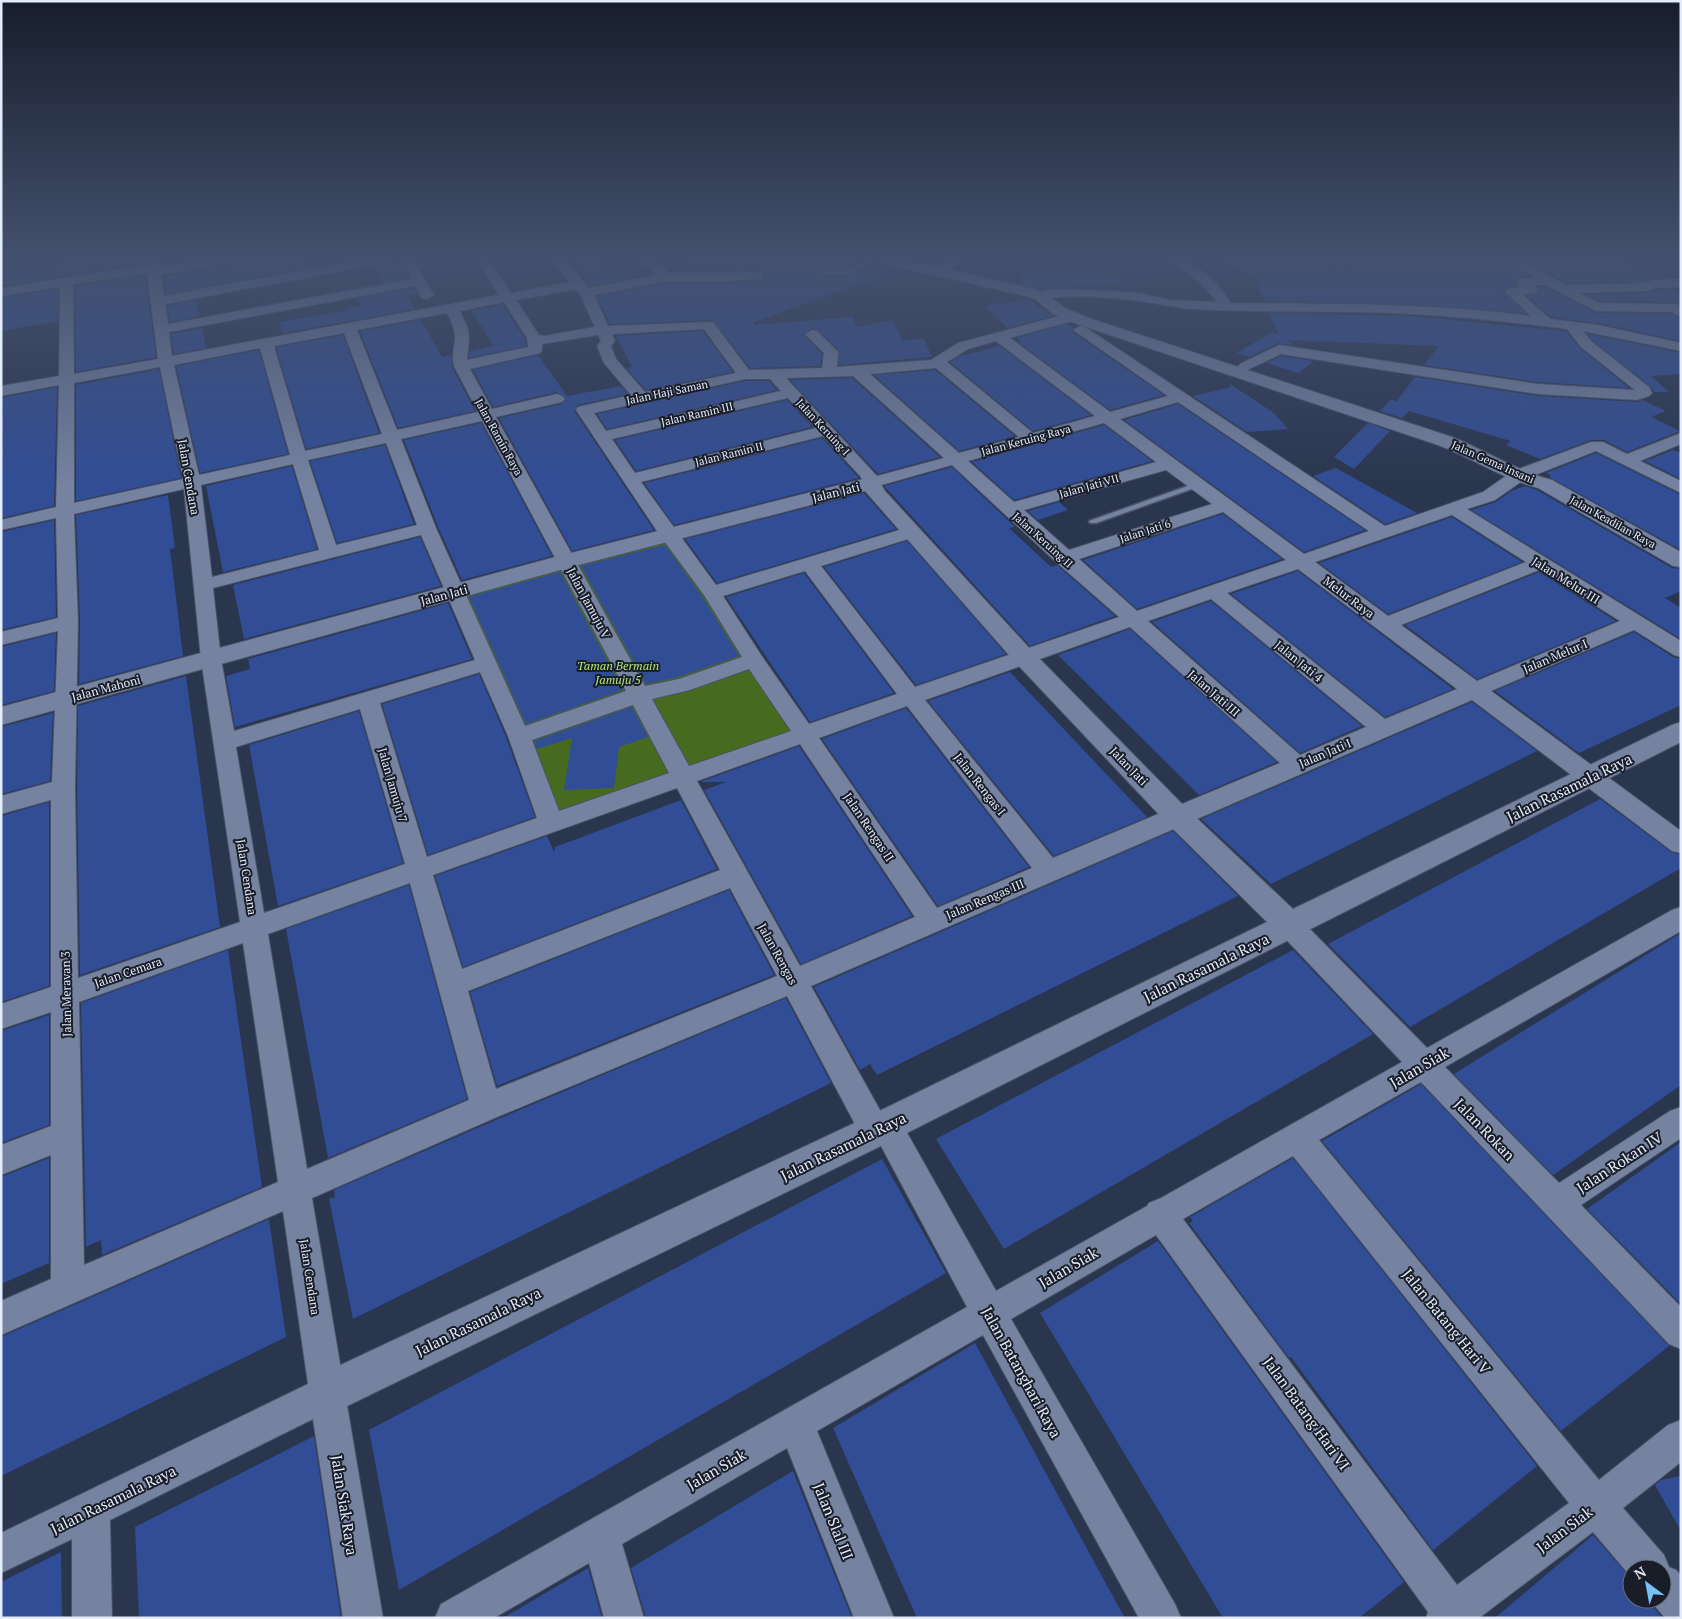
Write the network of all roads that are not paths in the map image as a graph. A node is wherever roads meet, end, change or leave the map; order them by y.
1 (812, 334) dead end
2 (67, 335) edge
3 (162, 335) edge
4 (310, 335) edge
5 (352, 335) edge
6 (462, 335) edge
7 (532, 335) edge
8 (576, 335) edge
9 (604, 335) edge
10 (715, 335) edge
11 (1005, 335) edge
12 (1096, 335) edge
13 (1122, 335) edge
14 (1129, 335) edge
15 (1579, 335) edge
16 (1619, 335) edge
17 (998, 336) junction
18 (534, 338) junction
19 (266, 343) junction
20 (1681, 347) edge
21 (166, 362) junction
22 (938, 363) junction
23 (461, 366) junction
24 (1245, 367) junction
25 (857, 371) junction
26 (829, 372) junction
27 (773, 373) junction
28 (746, 375) junction
29 (67, 380) junction
30 (1, 390) edge
31 (791, 392) junction
32 (641, 397) junction
33 (1180, 397) junction
34 (558, 399) dead end
35 (584, 410) joint
36 (488, 415) junction
37 (1108, 418) junction
38 (827, 430) junction
39 (603, 436) junction
40 (392, 438) junction
41 (1031, 439) junction
42 (1674, 439) edge
43 (299, 458) junction
44 (954, 460) junction
45 (1627, 460) junction
46 (1168, 464) junction
47 (1531, 477) junction
48 (632, 479) junction
49 (192, 481) junction
50 (871, 483) junction
51 (1199, 485) junction
52 (1681, 488) edge
53 (1226, 505) junction
54 (1452, 508) junction
55 (1010, 509) junction
56 (65, 510) junction
57 (1094, 520) dead end
58 (1, 525) edge
59 (427, 528) junction
60 (912, 532) junction
61 (1382, 532) junction
62 (668, 534) junction
63 (330, 554) junction
64 (1063, 558) junction
65 (1681, 560) edge
66 (567, 562) junction
67 (1301, 562) junction
68 (809, 563) junction
69 (1539, 563) junction
70 (203, 585) junction
71 (455, 592) junction
72 (1214, 592) junction
73 (712, 594) junction
74 (1132, 620) junction
75 (68, 622) junction
76 (1635, 622) junction
77 (1384, 624) junction
78 (1, 639) edge
79 (1681, 650) edge
80 (1024, 657) junction
81 (212, 659) junction
82 (754, 660) junction
83 (487, 663) junction
84 (1474, 690) junction
85 (638, 695) junction
86 (911, 697) junction
87 (66, 699) junction
88 (368, 700) junction
89 (1, 716) edge
90 (1383, 729) junction
91 (1681, 731) edge
92 (806, 733) junction
93 (519, 736) junction
94 (225, 742) junction
95 (1297, 765) junction
96 (682, 776) junction
97 (1590, 777) junction
98 (63, 788) junction
99 (1, 806) edge
100 (1177, 816) junction
101 (551, 823) junction
102 (1681, 844) edge
103 (417, 870) junction
104 (1049, 871) junction
105 (735, 874) junction
106 (1681, 918) edge
107 (932, 921) junction
108 (1289, 926) junction
109 (254, 928) junction
110 (794, 981) junction
111 (453, 985) junction
112 (66, 994) junction
113 (1, 1017) edge
114 (1423, 1065) junction
115 (486, 1107) junction
116 (1681, 1121) edge
117 (880, 1128) junction
118 (66, 1135) junction
119 (1297, 1137) junction
120 (1, 1160) edge
121 (297, 1190) junction
122 (1556, 1203) junction
123 (1160, 1214) junction
124 (68, 1290) junction
125 (988, 1313) junction
126 (1, 1318) edge
127 (1681, 1332) edge
128 (328, 1393) junction
129 (795, 1424) junction
130 (1681, 1438) edge
131 (1596, 1506) junction
132 (91, 1510) junction
133 (600, 1535) junction
134 (1, 1554) edge
135 (1641, 1559) edge
136 (1672, 1596) edge
137 (1681, 1606) edge
138 (1452, 1616) edge
139 (92, 1618) edge
140 (363, 1618) edge
141 (455, 1618) edge
142 (624, 1618) edge
143 (874, 1618) edge
144 (1161, 1618) edge

1 - 26 street
2 - 29 street, Jalan Meravan 3
3 - 21 street, Jalan Cendana
4 - 19 street
5 - 40 street
6 - 23 street
7 - 18 street
8 - 18 street
9 - 32 street
10 - 28 street
11 - 17 street
12 - 33 street
13 - 47 street, Jalan Gema Insani
14 - 24 street, Jalan Gema Insani
15 - 24 street
16 - 20 street
17 - 22 street
17 - 37 street, Melur Raya
18 - 23 street
19 - 21 street
19 - 43 street
21 - 29 street
21 - 49 street, Jalan Cendana
22 - 25 street, Jalan Haji Saman
22 - 41 street
23 - 36 street, Jalan Ramin Raya
24 - 47 street, Jalan Gema Insani
25 - 26 street, Jalan Haji Saman
25 - 44 street, Jalan Keruing II
26 - 27 street, Jalan Haji Saman
27 - 28 street, Jalan Haji Saman
27 - 31 street, Jalan Keruing I
28 - 32 street, Jalan Haji Saman
29 - 30 street
29 - 56 street, Jalan Meravan 3
31 - 38 street, Jalan Keruing I
31 - 39 street, Jalan Ramin III
32 - 35 street, Jalan Haji Saman
33 - 37 street, Jalan Keruing Raya
33 - 61 street
34 - 36 street
35 - 39 street, Jalan Rengas II
36 - 40 street
36 - 66 street, Jalan Ramin Raya
37 - 41 street, Jalan Keruing Raya
37 - 46 street, Melur Raya
38 - 48 street, Jalan Ramin II
38 - 50 street, Jalan Keruing I
39 - 48 street, Jalan Rengas II
40 - 43 street
40 - 59 street
41 - 44 street, Jalan Keruing Raya
42 - 45 street
43 - 49 street
43 - 63 street
44 - 50 street, Jalan Keruing Raya
44 - 55 street, Jalan Keruing II
45 - 47 street, Jalan Cemara
45 - 52 street, Jalan Cemara
46 - 51 street, Melur Raya
46 - 55 street, Jalan Jati VII
47 - 54 street, Jalan Cemara
47 - 65 street, Jalan Keadilan Raya
48 - 62 street, Jalan Rengas II
49 - 56 street
49 - 70 street, Jalan Cendana
50 - 60 street, Jalan Jati
50 - 62 street, Jalan Jati
51 - 53 street, Melur Raya
51 - 57 lane
53 - 64 street, Jalan Jati 6
53 - 67 street, Melur Raya
54 - 61 street, Jalan Cemara
54 - 69 street, Jalan Melur III
55 - 64 street, Jalan Keruing II
56 - 58 street
56 - 75 street, Jalan Meravan 3
59 - 63 street
59 - 71 street
60 - 68 street
60 - 80 street, Jalan Jati
61 - 67 street, Jalan Cemara
62 - 66 street, Jalan Jati
62 - 73 street, Jalan Rengas II
63 - 70 street
64 - 74 street, Jalan Keruing II
66 - 71 street, Jalan Jati
66 - 85 street, Jalan Jamuju V
67 - 72 street, Jalan Cemara
67 - 77 street, Melur Raya
68 - 73 street
68 - 86 street, Jalan Rengas I
69 - 76 street, Jalan Melur III
69 - 77 street
70 - 81 street, Jalan Cendana
71 - 81 street, Jalan Jati
71 - 83 street
72 - 74 street, Jalan Cemara
72 - 90 street, Jalan Jati 4
73 - 82 street, Jalan Rengas II
74 - 80 street, Jalan Cemara
74 - 95 street, Jalan Jati III
75 - 78 street
75 - 87 street, Jalan Meravan 3
76 - 79 street, Jalan Melur III
76 - 84 street, Jalan Melur I
77 - 84 street, Melur Raya
80 - 86 street, Jalan Cemara
80 - 100 street, Jalan Jati
81 - 87 street, Jalan Mahoni
81 - 94 street, Jalan Cendana
82 - 85 street
82 - 92 street, Jalan Rengas II
83 - 88 street
83 - 93 street
84 - 90 street, Jalan Jati I
84 - 97 street, Melur Raya
85 - 93 street
85 - 96 street, Jalan Jamuju V
86 - 92 street, Jalan Cemara
86 - 104 street, Jalan Rengas I
87 - 89 street, Jalan Mahoni
87 - 98 street, Jalan Meravan 3
88 - 94 street
88 - 103 street, Jalan Jamuju 7
90 - 95 street, Jalan Jati I
91 - 97 street, Jalan Rasamala Raya
92 - 96 street, Jalan Cemara
92 - 107 street, Jalan Rengas II
93 - 101 street
94 - 109 street, Jalan Cendana
95 - 100 street, Jalan Jati I
96 - 101 street, Jalan Cemara
96 - 105 street, Jalan Rengas
97 - 102 street, Melur Raya
97 - 108 street, Jalan Rasamala Raya
98 - 99 street
98 - 112 street, Jalan Meravan 3
100 - 104 street, Jalan Rengas III
100 - 108 street, Jalan Jati
101 - 103 street, Jalan Cemara
103 - 109 street, Jalan Cemara
103 - 111 street, Jalan Jamuju 7
104 - 107 street, Jalan Rengas III
105 - 110 street, Jalan Rengas
105 - 111 street
106 - 114 street, Jalan Siak
107 - 110 street, Jalan Rengas III
108 - 114 street, Jalan Rokan
108 - 117 street, Jalan Rasamala Raya
109 - 112 street, Jalan Cemara
109 - 121 street, Jalan Cendana
110 - 115 street, Jalan Rengas III
110 - 117 street, Jalan Rengas
111 - 115 street, Jalan Jamuju 7
112 - 113 street, Jalan Cemara
112 - 118 street, Jalan Meravan 3
114 - 119 street, Jalan Siak
114 - 122 street, Jalan Rokan
115 - 121 street, Jalan Rengas III
116 - 122 street, Jalan Rokan IV
117 - 125 street, Jalan Batanghari Raya
117 - 128 street, Jalan Rasamala Raya
118 - 120 street
118 - 124 street, Jalan Meravan 3
119 - 123 street, Jalan Siak
119 - 131 street, Jalan Batang Hari V
121 - 124 street, Jalan Rengas III
121 - 128 street, Jalan Cendana
122 - 127 street, Jalan Rokan
123 - 125 street, Jalan Siak
123 - 138 street, Jalan Batang Hari VI
124 - 126 street, Jalan Rengas III
125 - 129 street, Jalan Siak
125 - 144 street, Jalan Batanghari Raya
128 - 132 street, Jalan Rasamala Raya
128 - 140 street, Jalan Siak Raya
129 - 133 street, Jalan Siak
129 - 143 street, Jalan Slal III
130 - 131 street, Jalan Siak
131 - 135 street, Jalan Batang Hari V
131 - 138 street, Jalan Siak
132 - 134 street, Jalan Rasamala Raya
132 - 139 street
133 - 141 street, Jalan Siak
133 - 142 street
136 - 137 street

